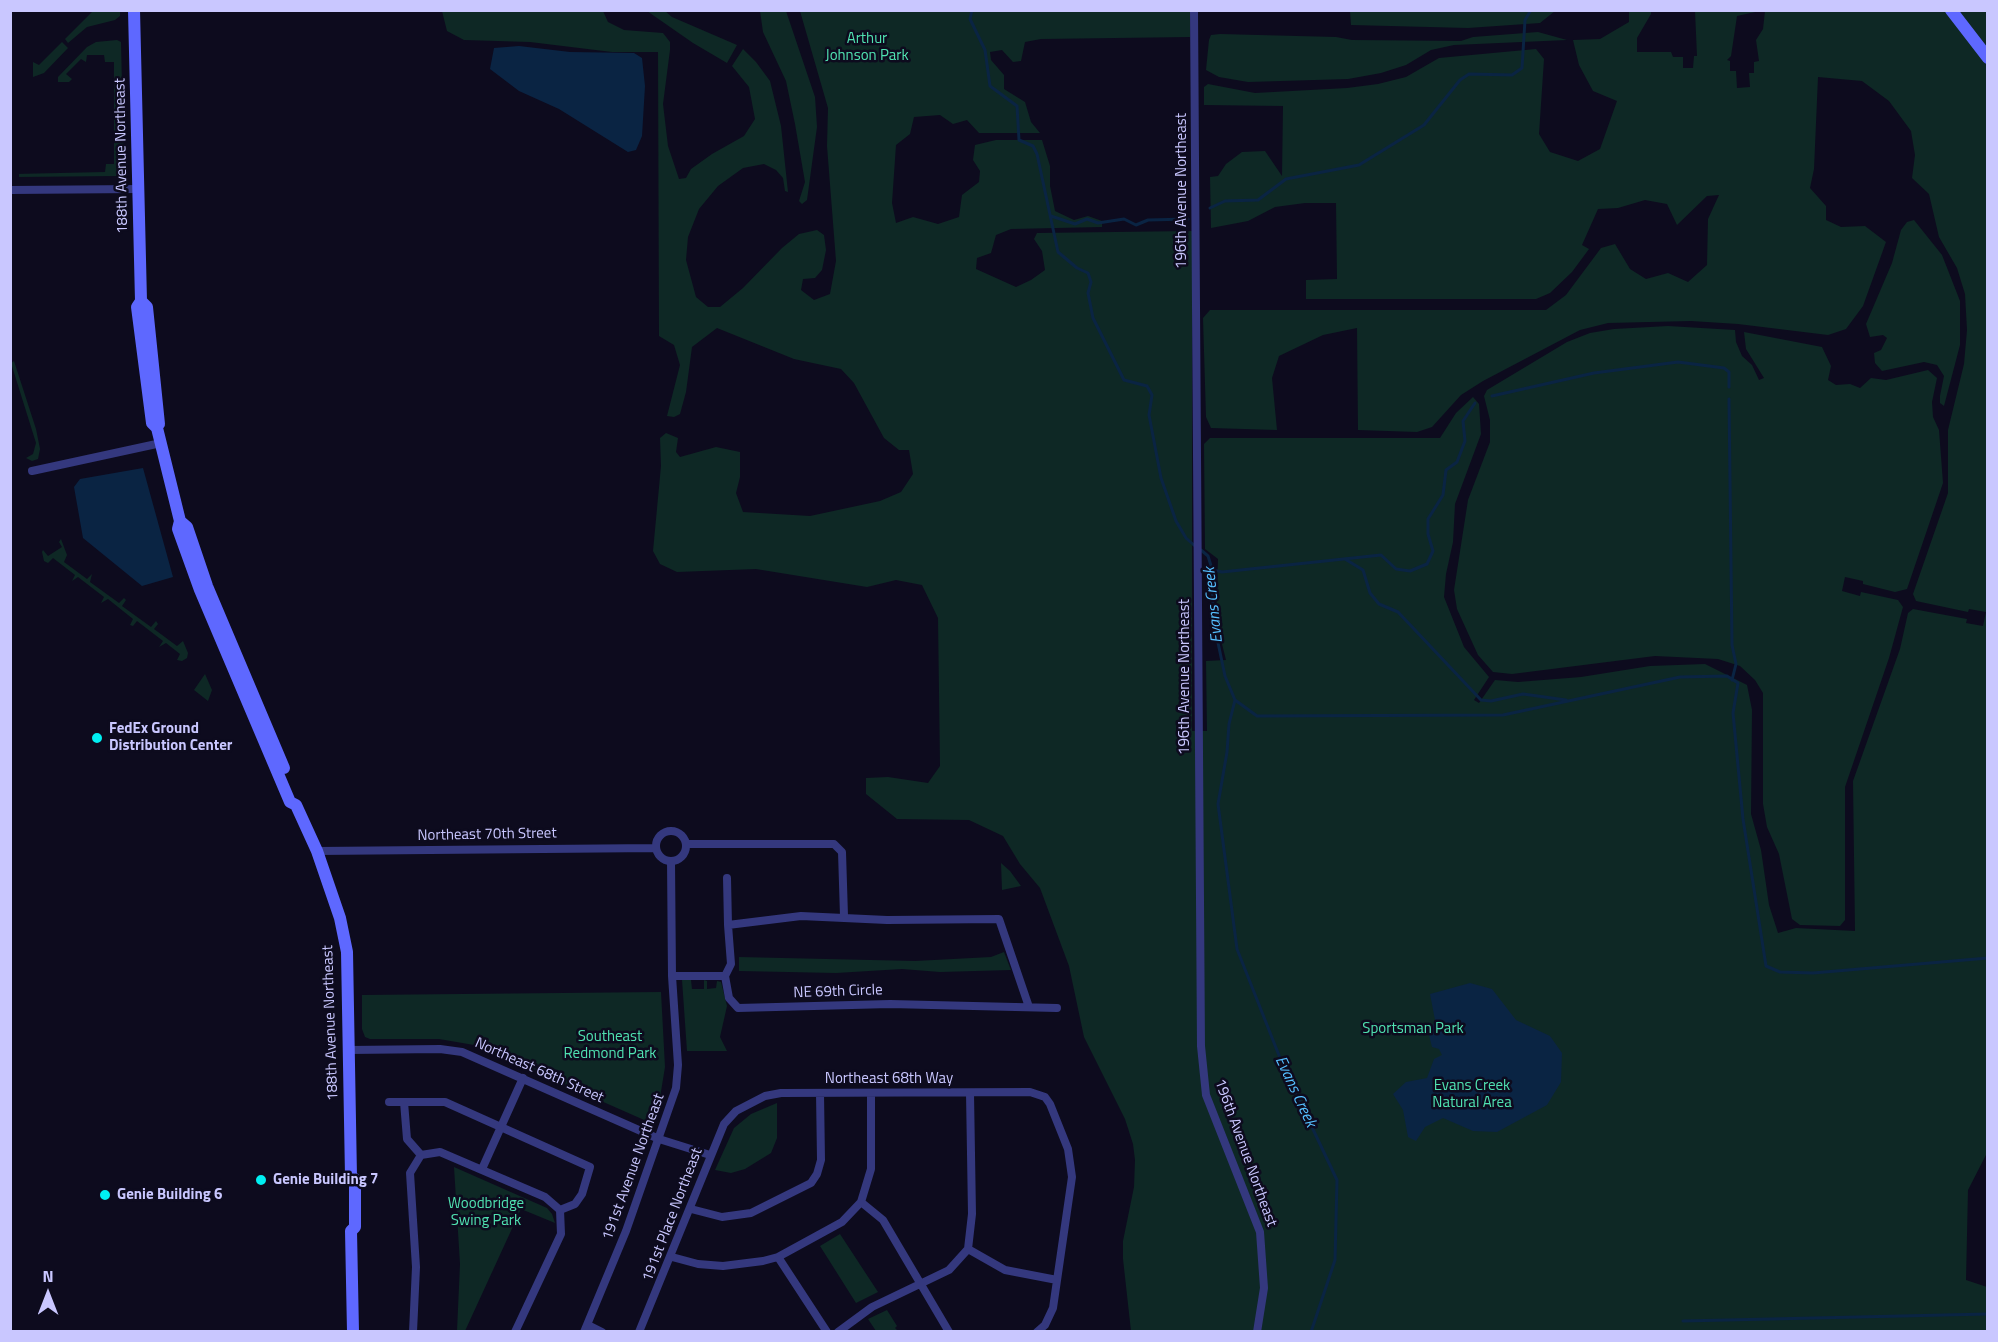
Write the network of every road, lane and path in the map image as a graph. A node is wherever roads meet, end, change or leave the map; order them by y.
1 (1194, 10) edge
2 (1951, 10) edge
3 (134, 11) edge
4 (1988, 58) edge
5 (138, 189) junction
6 (10, 190) edge
7 (161, 443) junction
8 (32, 471) dead end
9 (686, 844) junction
10 (657, 848) junction
11 (317, 851) junction
12 (671, 861) junction
13 (727, 878) dead end
14 (844, 916) junction
15 (728, 925) junction
16 (672, 976) junction
17 (725, 976) junction
18 (1029, 1007) junction
19 (1057, 1008) dead end
20 (349, 1050) junction
21 (523, 1078) junction
22 (820, 1093) junction
23 (871, 1093) junction
24 (970, 1093) junction
25 (389, 1102) dead end
26 (404, 1102) junction
27 (736, 1111) joint
28 (501, 1128) junction
29 (659, 1139) junction
30 (421, 1155) junction
31 (710, 1155) junction
32 (482, 1169) junction
33 (861, 1202) junction
34 (691, 1209) junction
35 (560, 1210) junction
36 (968, 1249) junction
37 (672, 1257) junction
38 (778, 1257) junction
39 (1057, 1280) junction
40 (920, 1285) junction
41 (586, 1328) edge
42 (353, 1332) edge
43 (413, 1332) edge
44 (514, 1332) edge
45 (602, 1332) edge
46 (639, 1332) edge
47 (827, 1332) edge
48 (838, 1332) edge
49 (949, 1332) edge
50 (1037, 1332) edge
51 (1257, 1332) edge

1 - 51 street, 196th Avenue Northeast
2 - 4 street
3 - 5 street, 188th Avenue Northeast
5 - 6 street
5 - 7 street, 188th Avenue Northeast
7 - 8 street
7 - 11 street, 188th Avenue Northeast
9 - 10 street
9 - 12 street
9 - 14 street
10 - 11 street, Northeast 70th Street
10 - 12 street
11 - 20 street, 188th Avenue Northeast
12 - 16 street, 191st Avenue Northeast
13 - 15 street, NE 69th Circle
14 - 15 street
14 - 18 street
15 - 17 street, NE 69th Circle
16 - 17 street
16 - 29 street, 191st Avenue Northeast
17 - 18 street, NE 69th Circle
18 - 19 street, NE 69th Circle
20 - 21 street, Northeast 68th Street
20 - 42 street, 188th Avenue Northeast
21 - 28 street
21 - 29 street, Northeast 68th Street
22 - 23 street, Northeast 68th Way
22 - 27 street, Northeast 68th Way
22 - 34 street
23 - 24 street, Northeast 68th Way
23 - 33 street
24 - 36 street
24 - 39 street, Northeast 68th Way
25 - 26 street
26 - 28 street
26 - 30 street
27 - 31 street, 191st Place Northeast
28 - 32 street
28 - 35 street
29 - 31 street, Northeast 68th Street
29 - 41 street, 191st Avenue Northeast
30 - 32 street
30 - 43 street
31 - 34 street, 191st Place Northeast
32 - 35 street
33 - 38 street
33 - 40 street
34 - 37 street, 191st Place Northeast
35 - 44 street
36 - 39 street
36 - 40 street
37 - 38 street
37 - 46 street, 191st Place Northeast
38 - 47 street
39 - 50 street
40 - 48 street
40 - 49 street
41 - 45 street

